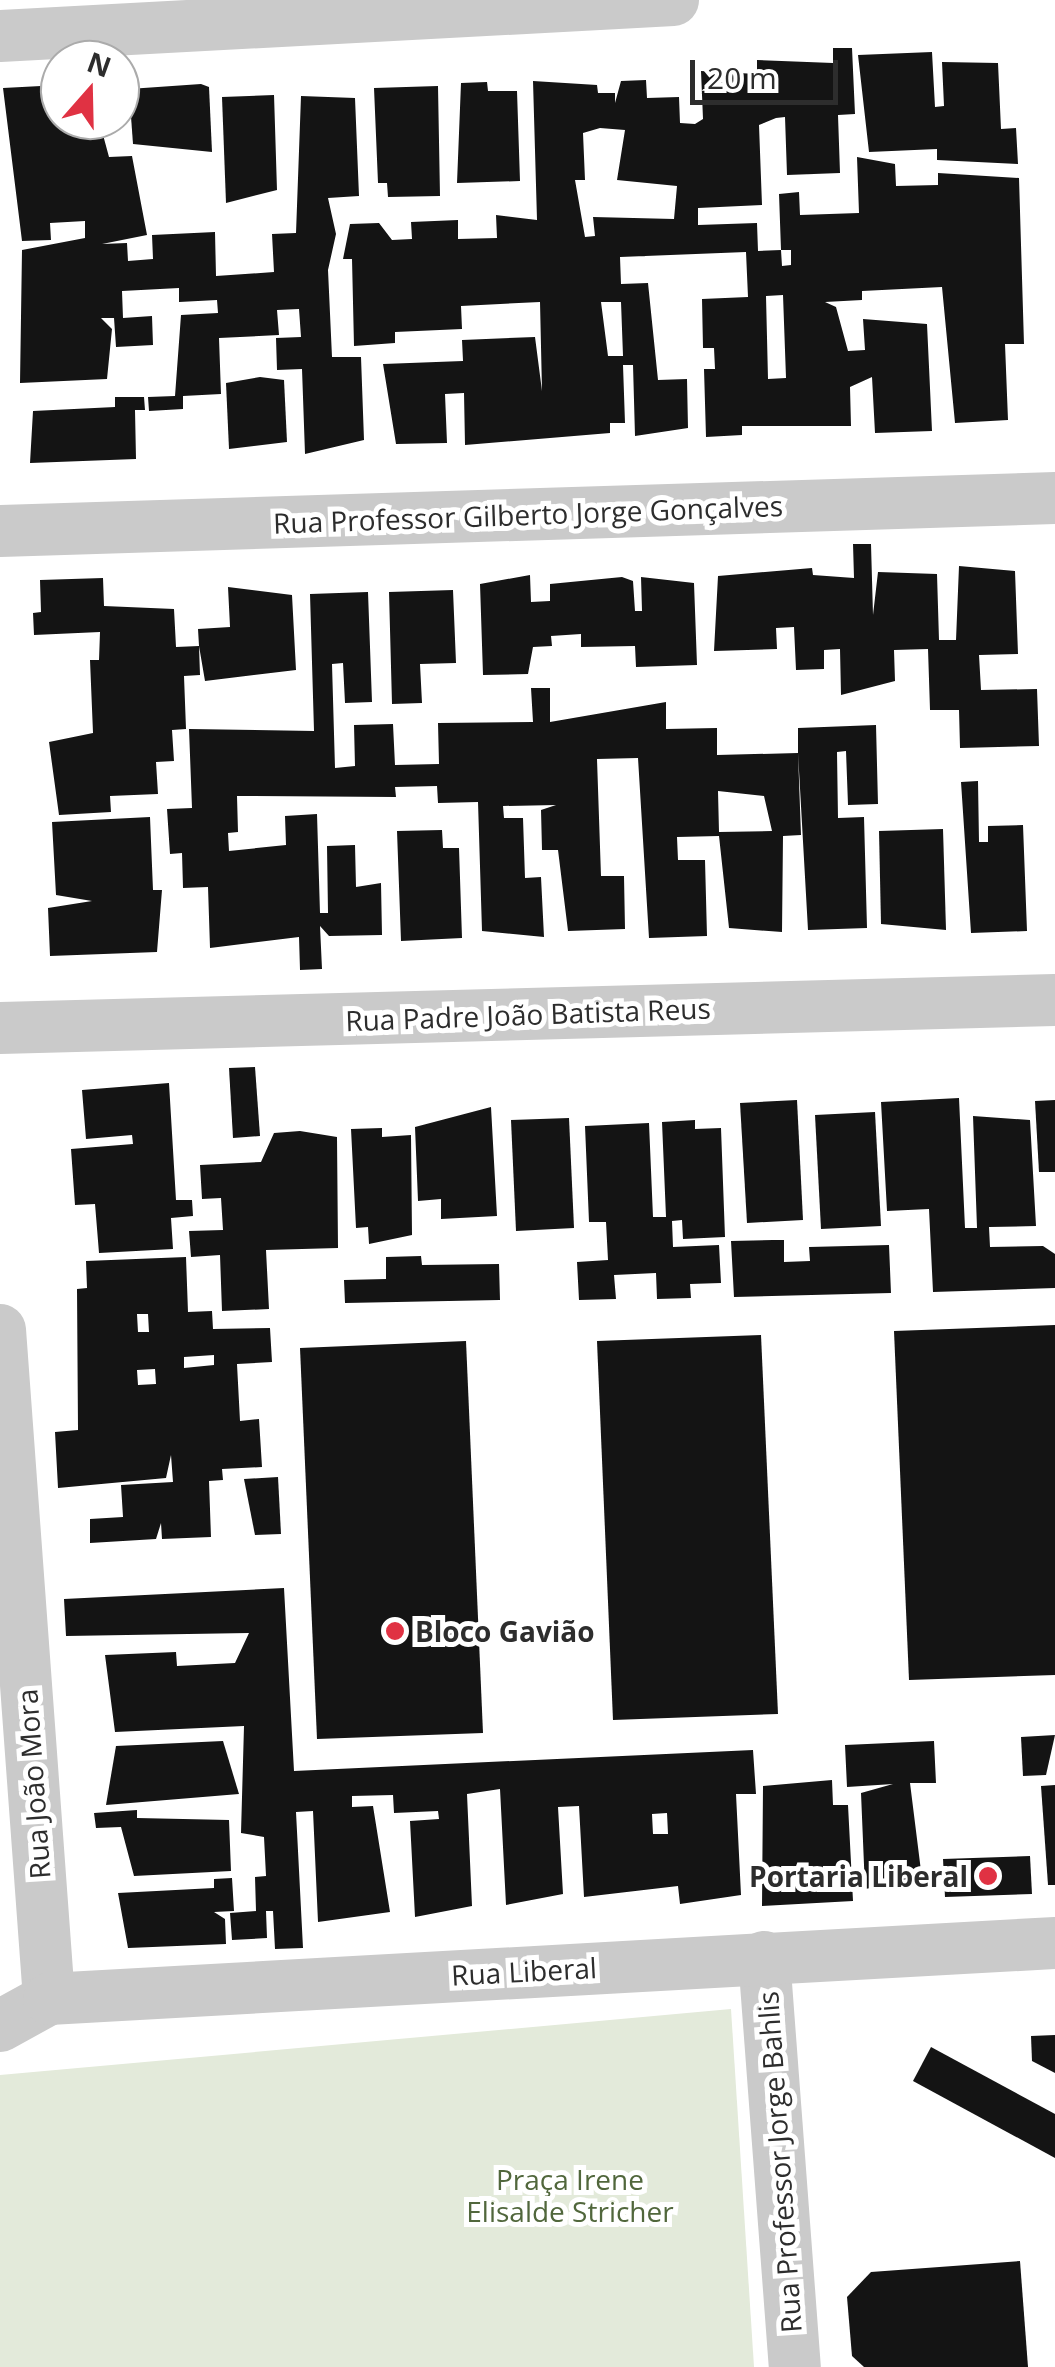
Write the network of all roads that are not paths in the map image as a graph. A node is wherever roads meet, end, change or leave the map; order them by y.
1 (673, 0) edge
2 (0, 36) edge
3 (1055, 498) edge
4 (0, 531) edge
5 (1055, 1000) edge
6 (0, 1028) edge
7 (0, 1330) edge
8 (16, 1774) edge
9 (1055, 1942) edge
10 (764, 1957) junction
11 (49, 1999) junction
12 (0, 2026) edge
13 (794, 2367) edge

1 - 2 street
3 - 4 street, Rua Professor Gilberto Jorge Gonçalves
5 - 6 street, Rua Padre João Batista Reus
7 - 8 street, Rua João Mora
8 - 11 street, Rua João Mora
9 - 10 street, Rua Liberal
10 - 11 street, Rua Liberal
10 - 13 street, Rua Professor Jorge Bahlis
11 - 12 street, Rua Liberal

